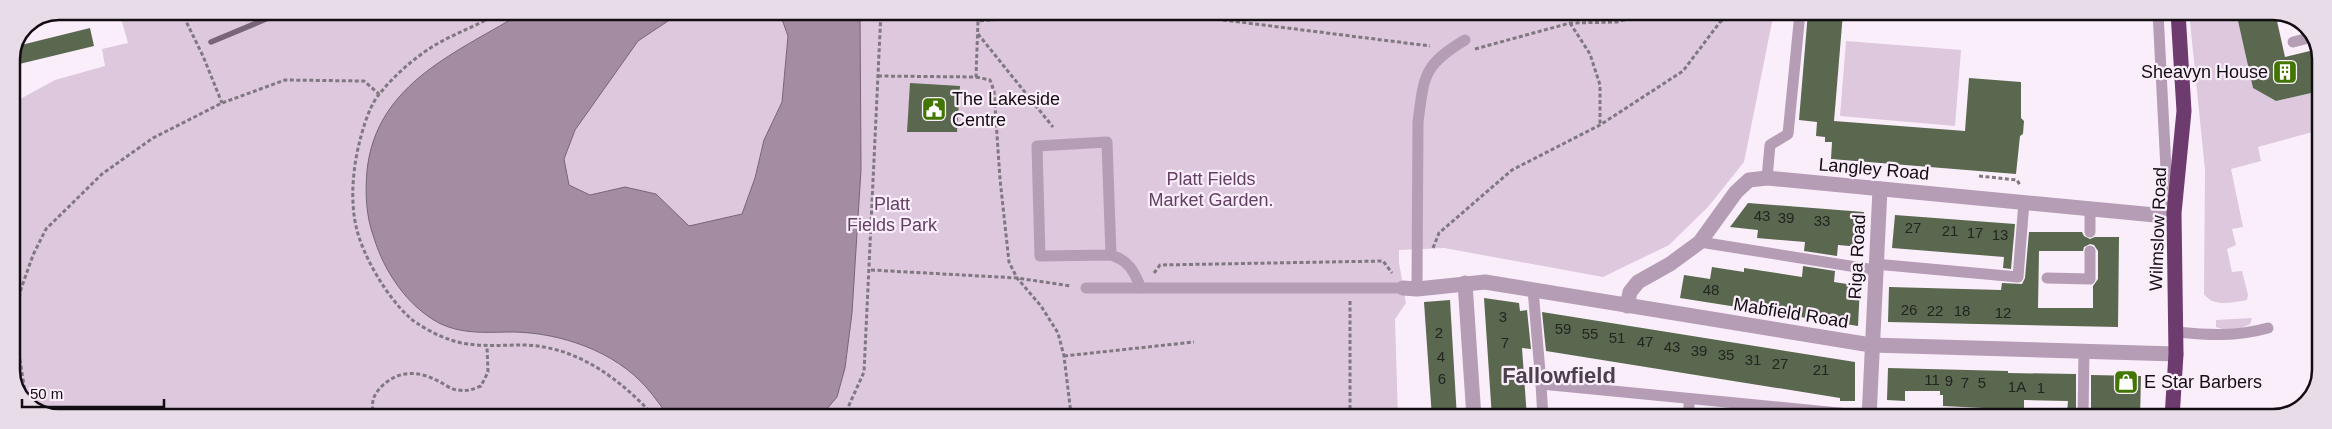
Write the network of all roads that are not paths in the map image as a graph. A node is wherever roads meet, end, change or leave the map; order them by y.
1 (1799, 20) edge
2 (2158, 20) edge
3 (2178, 20) edge
4 (2307, 39) edge
5 (1465, 40) dead end
6 (2293, 42) dead end
7 (1767, 178) junction
8 (1880, 189) junction
9 (2024, 202) junction
10 (2090, 209) junction
11 (2174, 213) junction
12 (2090, 232) dead end
13 (1700, 242) junction
14 (2090, 251) dead end
15 (1112, 255) junction
16 (1875, 267) junction
17 (2046, 278) dead end
18 (1465, 284) junction
19 (1086, 288) road end
20 (1141, 288) junction
21 (1410, 288) junction
22 (1533, 289) junction
23 (1627, 306) junction
24 (2268, 328) dead end
25 (2175, 332) junction
26 (1872, 345) junction
27 (2084, 351) junction
28 (2176, 354) junction
29 (1541, 384) junction
30 (1689, 398) junction
31 (1473, 409) edge
32 (1542, 409) edge
33 (1689, 409) edge
34 (1793, 409) edge
35 (1869, 409) edge
36 (2083, 409) edge
37 (2173, 409) edge

1 - 7 lane
2 - 11 lane
3 - 11 highway, Wilmslow Road
4 - 6 lane
5 - 21 lane
7 - 8 street, Langley Road
7 - 13 street, Langley Road
8 - 9 street, Langley Road
8 - 16 street, Riga Road
9 - 10 street, Langley Road
9 - 16 lane
10 - 11 street, Langley Road
10 - 12 lane
11 - 25 highway, Wilmslow Road
13 - 16 lane
13 - 23 street, Langley Road
14 - 17 lane
15 - 15 lane
15 - 20 lane
16 - 26 street, Riga Road
18 - 21 street, Mabfield Road
18 - 22 street, Mabfield Road
18 - 31 street
19 - 20 lane
20 - 21 lane
22 - 23 street, Mabfield Road
22 - 29 lane
23 - 26 street, Mabfield Road
24 - 25 lane
25 - 28 highway, Wilmslow Road
26 - 27 street, Mabfield Road
26 - 35 street, Riga Road
27 - 28 street, Mabfield Road
27 - 36 lane
28 - 37 highway, Wilmslow Road
29 - 30 lane
29 - 32 lane
30 - 33 lane
30 - 34 lane

